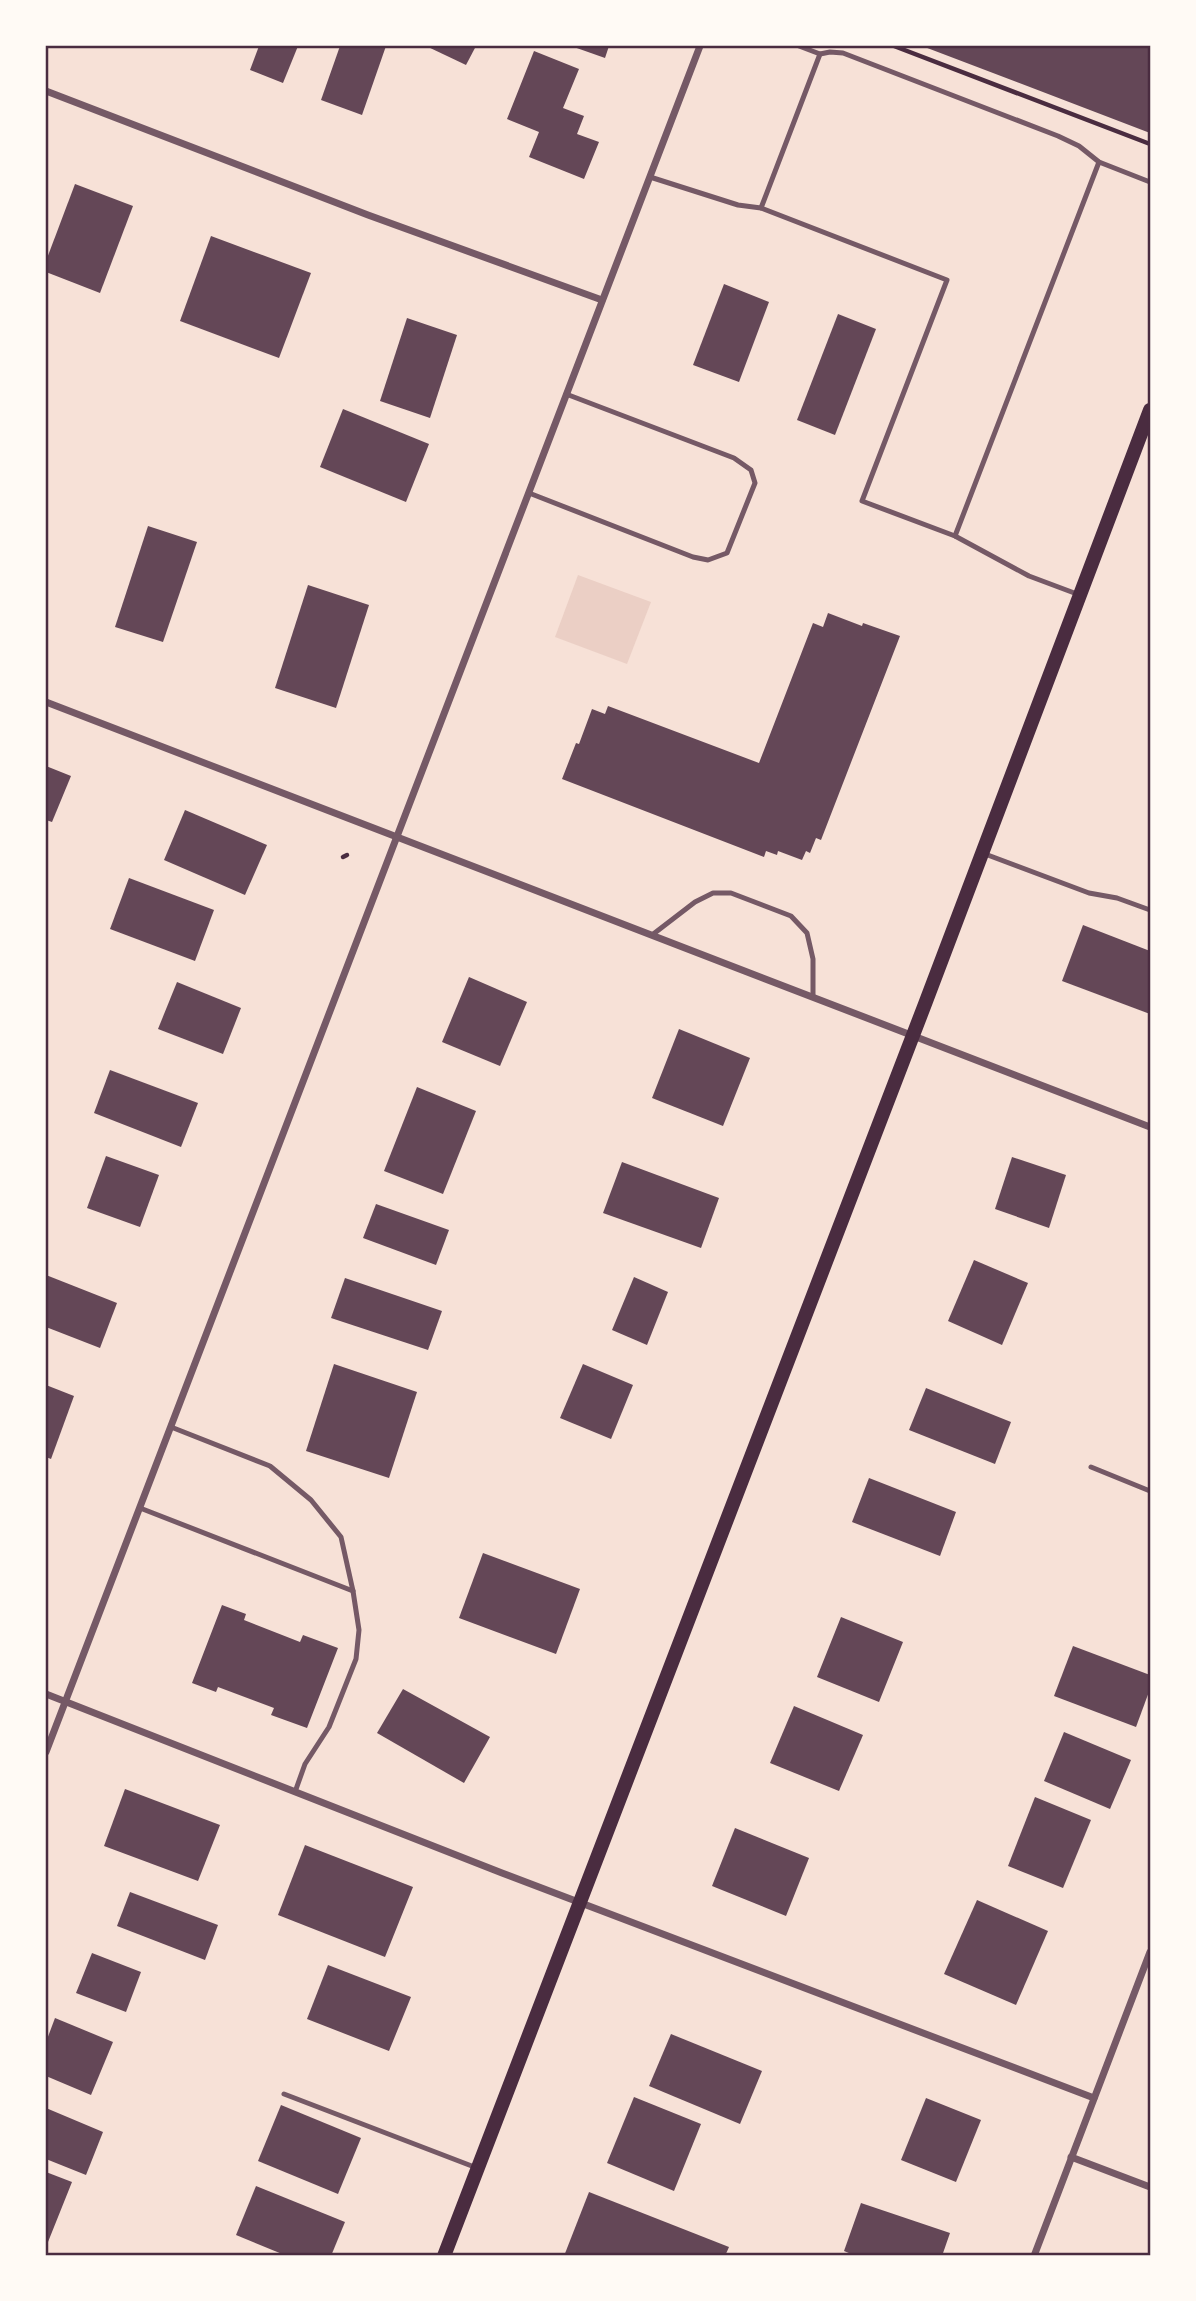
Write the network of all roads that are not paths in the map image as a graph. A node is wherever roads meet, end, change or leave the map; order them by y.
1 (700, 46) edge
2 (799, 46) edge
3 (820, 54) junction
4 (46, 91) edge
5 (1099, 162) junction
6 (650, 177) junction
7 (1150, 182) edge
8 (761, 208) junction
9 (602, 300) junction
10 (566, 394) junction
11 (1150, 410) edge
12 (1148, 426) edge
13 (529, 493) junction
14 (955, 537) junction
15 (1080, 595) junction
16 (46, 702) edge
17 (398, 837) junction
18 (982, 853) junction
19 (1150, 910) edge
20 (652, 935) junction
21 (813, 997) junction
22 (912, 1035) junction
23 (1150, 1127) edge
24 (171, 1427) junction
25 (1091, 1466) dead end
26 (1150, 1490) edge
27 (139, 1508) junction
28 (353, 1591) junction
29 (46, 1694) edge
30 (65, 1701) junction
31 (46, 1752) edge
32 (295, 1791) junction
33 (579, 1902) junction
34 (1150, 1952) edge
35 (284, 2094) dead end
36 (1094, 2098) junction
37 (1071, 2157) junction
38 (477, 2168) junction
39 (1150, 2187) edge
40 (444, 2256) edge
41 (1034, 2256) edge

1 - 6 street
2 - 3 lane
3 - 5 lane
3 - 8 lane
4 - 9 street
5 - 7 lane
5 - 14 lane
6 - 8 lane
6 - 9 street
8 - 14 lane
9 - 10 street
10 - 13 street
10 - 13 lane
11 - 12 main road
12 - 15 main road
13 - 17 street
14 - 15 lane
15 - 18 main road
16 - 17 street
17 - 20 street
17 - 24 street
18 - 19 lane
18 - 22 main road
20 - 21 street
20 - 21 lane
21 - 22 street
22 - 23 street
22 - 33 main road
24 - 27 street
24 - 28 lane
25 - 26 lane
27 - 28 lane
27 - 30 street
28 - 32 lane
29 - 30 street
30 - 31 street
30 - 32 street
32 - 33 street
33 - 36 street
33 - 38 main road
34 - 36 street
35 - 38 lane
36 - 37 street
37 - 39 street
37 - 41 street
38 - 40 main road

